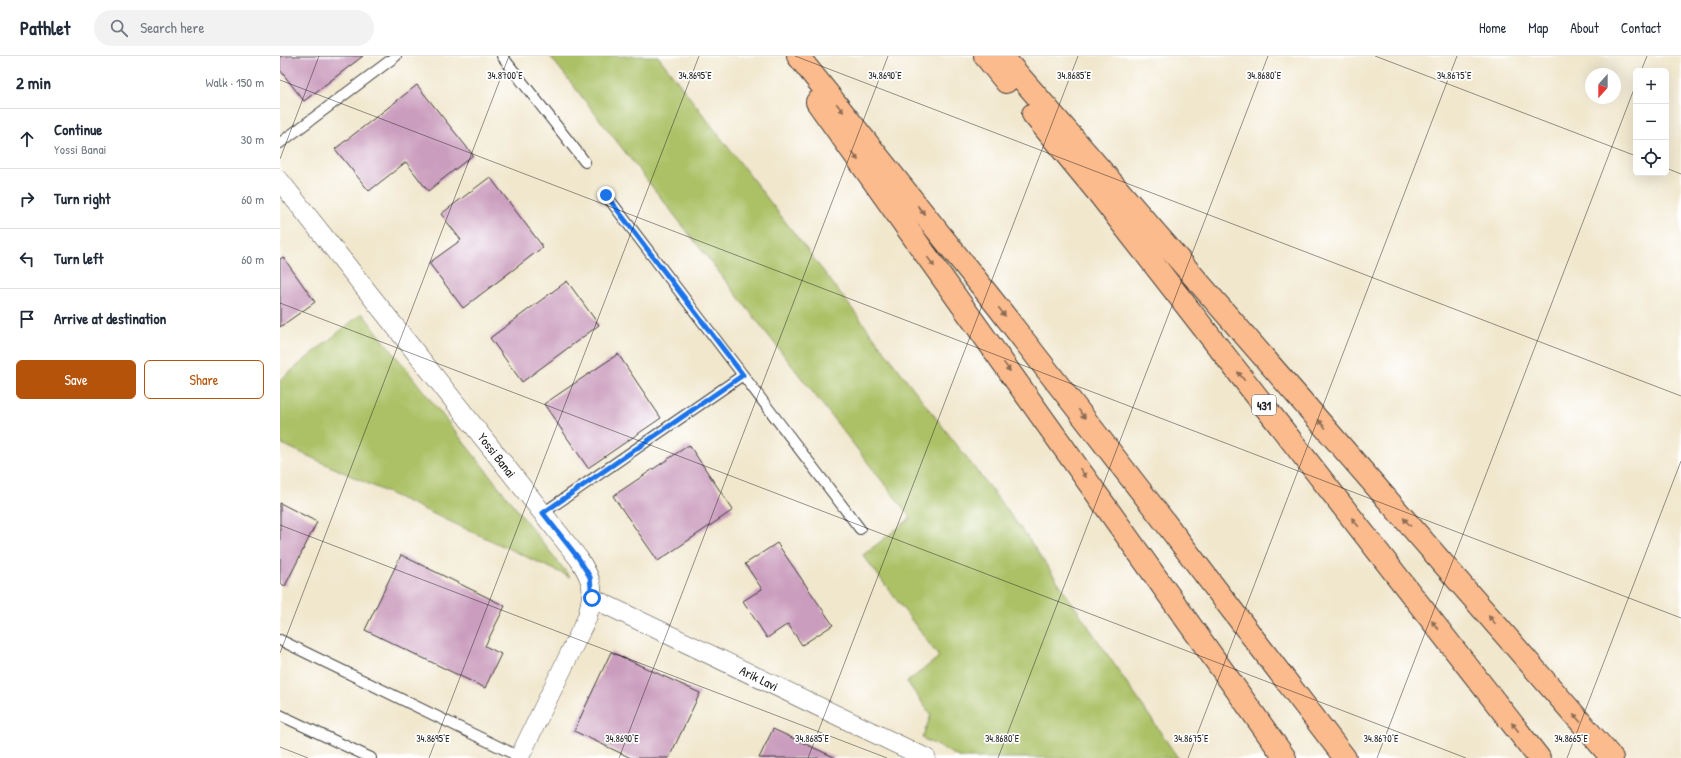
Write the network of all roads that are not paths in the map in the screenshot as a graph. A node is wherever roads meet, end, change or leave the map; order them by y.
1 (396, 56) edge
2 (502, 56) edge
3 (784, 56) edge
4 (798, 56) edge
5 (985, 56) edge
6 (1002, 56) edge
7 (280, 144) edge
8 (585, 162) dead end
9 (280, 181) edge
10 (606, 195) dead end
11 (743, 375) junction
12 (543, 513) junction
13 (860, 529) dead end
14 (592, 598) junction
15 (280, 640) edge
16 (280, 715) edge
17 (372, 758) edge
18 (521, 758) edge
19 (926, 758) edge
20 (1285, 758) edge
21 (1345, 758) edge
22 (1539, 758) edge
23 (1612, 758) edge

1 - 7 lane
2 - 8 lane
3 -> 20 highway
4 -> 21 highway
22 -> 5 highway, 431
23 -> 6 highway
9 - 12 street, Yossi Banai
10 - 11 lane
11 - 12 lane
11 - 13 lane
12 - 14 street, Yossi Banai
14 - 18 street, Yossi Banai
14 - 19 street, Arik Lavi
15 - 18 lane
16 - 17 lane

